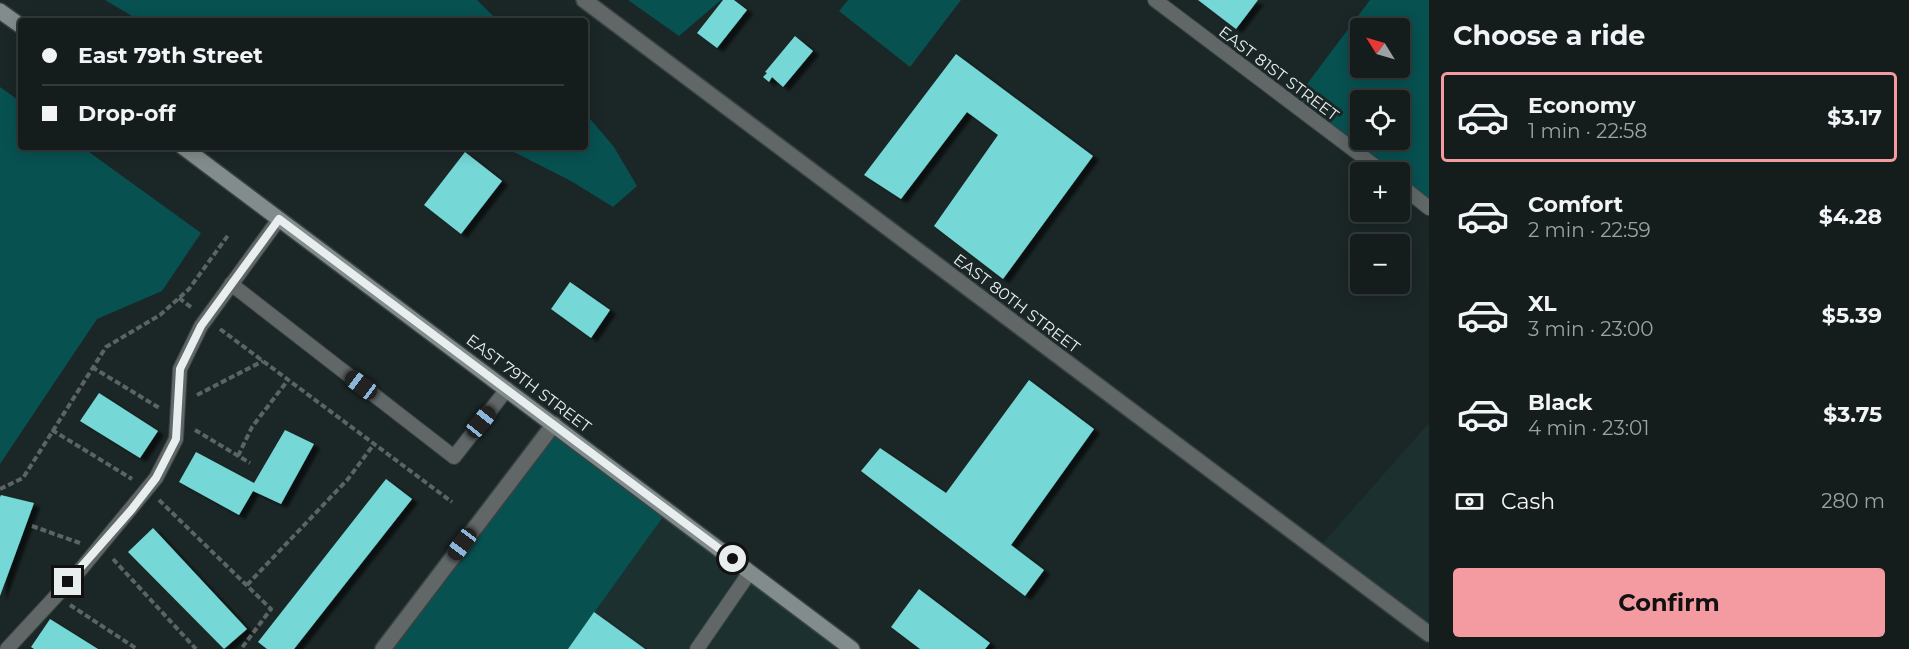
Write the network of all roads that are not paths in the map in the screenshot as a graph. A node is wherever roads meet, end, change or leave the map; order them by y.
1 (584, 0) edge
2 (1155, 0) edge
3 (0, 11) edge
4 (18, 24) edge
5 (187, 150) edge
6 (1370, 162) edge
7 (1410, 193) edge
8 (1429, 208) edge
9 (279, 219) junction
10 (231, 284) junction
11 (507, 389) junction
12 (554, 424) junction
13 (750, 572) junction
14 (1429, 634) edge
15 (7, 649) edge
16 (383, 649) edge
17 (697, 649) edge
18 (852, 649) edge

1 - 14 street, EAST 80TH STREET
2 - 6 lane, EAST 81ST STREET
3 - 4 main road
5 - 9 main road, EAST 79TH STREET
7 - 8 lane
9 - 10 lane
9 - 11 main road, EAST 79TH STREET
10 - 11 lane
10 - 15 lane
11 - 12 main road, EAST 79TH STREET
12 - 13 main road, EAST 79TH STREET
12 - 16 street
13 - 17 lane
13 - 18 main road, EAST 79TH STREET

